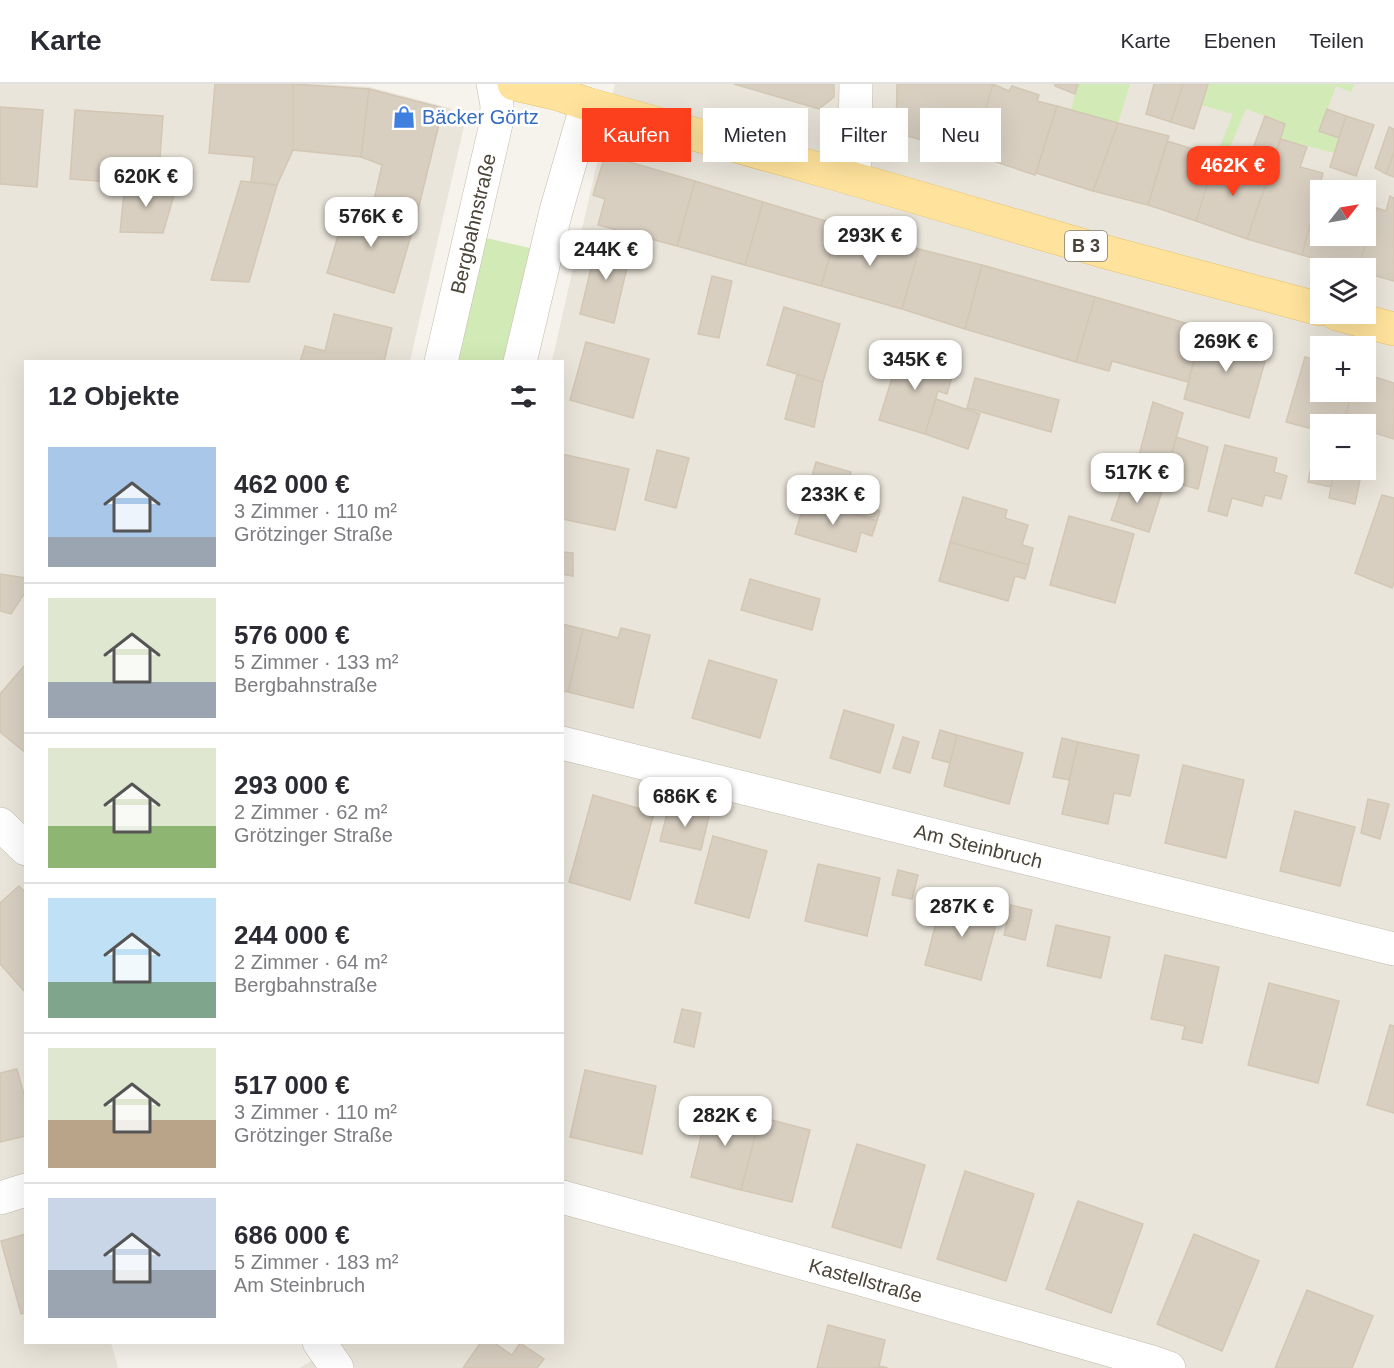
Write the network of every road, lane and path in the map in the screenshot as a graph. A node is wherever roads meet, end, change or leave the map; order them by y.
1 (493, 84) edge
2 (514, 84) edge
3 (856, 84) edge
4 (586, 104) junction
5 (854, 179) junction
6 (1310, 306) edge
7 (1375, 324) edge
8 (1394, 329) edge
9 (441, 360) edge
10 (520, 360) edge
11 (564, 743) edge
12 (0, 824) edge
13 (24, 847) edge
14 (1394, 949) edge
15 (24, 1191) edge
16 (0, 1198) edge
17 (564, 1198) edge
18 (320, 1344) edge
19 (337, 1368) edge
20 (1169, 1368) edge

1 - 9 street, Bergbahnstraße
2 - 4 main road, B 3
3 - 5 street
4 - 5 main road, B 3
4 - 10 street
5 - 6 main road, B 3
7 - 8 main road
11 - 14 street, Am Steinbruch
12 - 13 street
15 - 16 street
17 - 20 street, Kastellstraße
18 - 19 street

